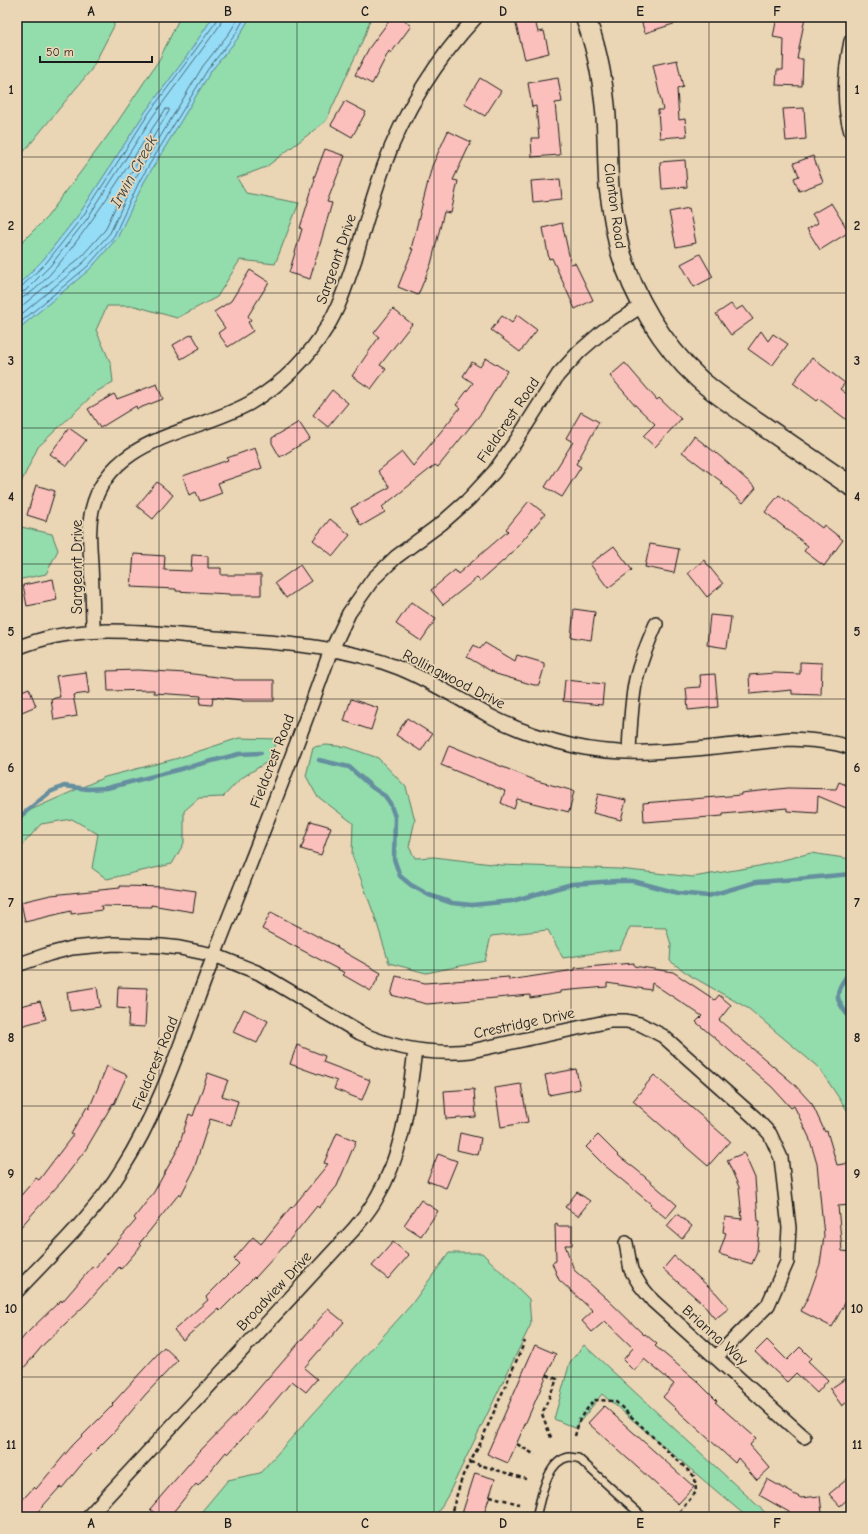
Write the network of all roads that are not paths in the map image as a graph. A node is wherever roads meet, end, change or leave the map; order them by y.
1 (476, 17) edge
2 (585, 17) edge
3 (851, 41) edge
4 (851, 132) edge
5 (643, 305) junction
6 (851, 486) edge
7 (656, 624) dead end
8 (93, 631) junction
9 (17, 648) edge
10 (332, 649) junction
11 (851, 748) edge
12 (628, 752) junction
13 (214, 955) junction
14 (17, 965) edge
15 (415, 1051) junction
16 (626, 1243) dead end
17 (17, 1291) edge
18 (716, 1357) junction
19 (804, 1437) dead end
20 (88, 1517) edge
21 (536, 1517) edge
22 (643, 1517) edge

1 - 8 street, Sargeant Drive
2 - 5 main road, Clanton Road
3 - 4 street
5 - 6 main road, Clanton Road
5 - 10 street, Fieldcrest Road
7 - 12 street
8 - 9 street, Rollingwood Drive
8 - 10 street, Rollingwood Drive
10 - 12 street, Rollingwood Drive
10 - 13 street, Fieldcrest Road
11 - 12 street, Rollingwood Drive
13 - 14 street, Crestridge Drive
13 - 15 street, Crestridge Drive
13 - 17 street, Fieldcrest Road
15 - 18 street, Crestridge Drive
15 - 20 street, Broadview Drive
16 - 18 street, Brianna Way
18 - 19 street, Brianna Way
21 - 22 lane

